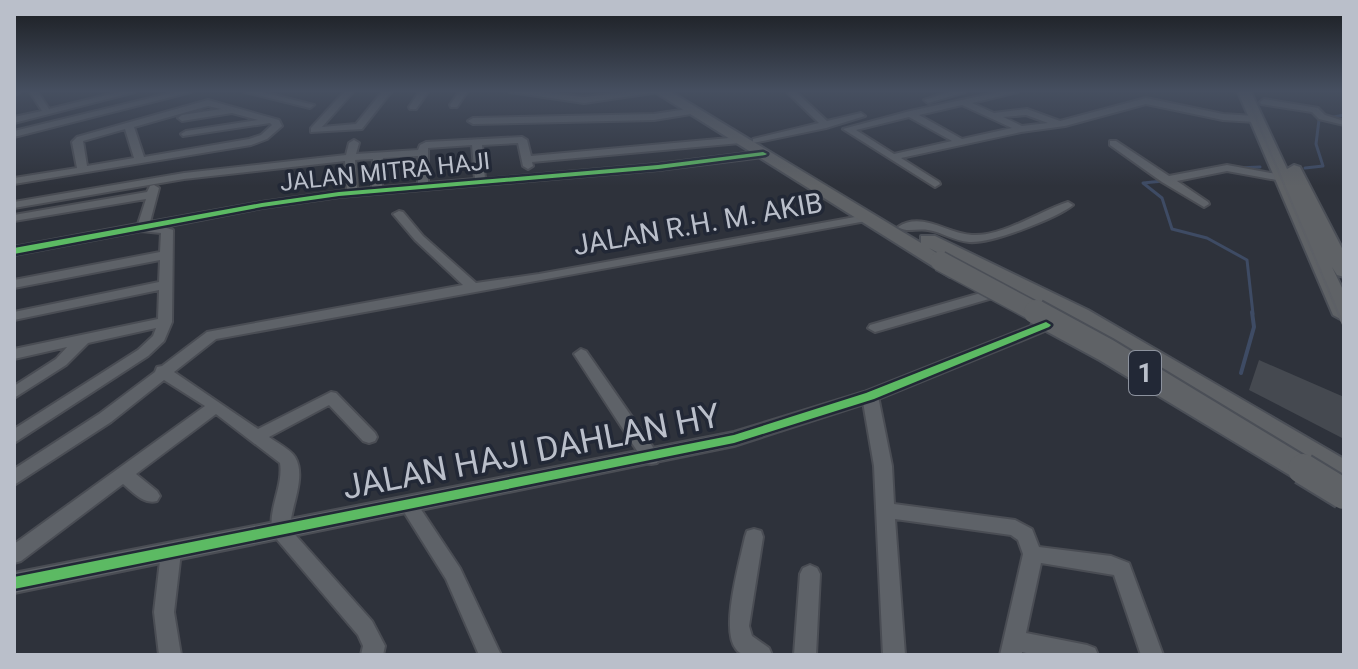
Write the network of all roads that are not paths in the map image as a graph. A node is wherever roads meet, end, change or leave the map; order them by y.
1 (60, 123) edge
2 (180, 123) edge
3 (254, 123) edge
4 (276, 123) edge
5 (320, 123) edge
6 (362, 123) edge
7 (715, 123) edge
8 (721, 123) edge
9 (835, 123) edge
10 (872, 123) edge
11 (926, 123) edge
12 (1008, 123) edge
13 (1062, 123) edge
14 (1257, 123) edge
15 (1274, 123) edge
16 (128, 124) joint
17 (1059, 124) joint
18 (826, 125) joint
19 (1021, 129) junction
20 (14, 134) edge
21 (186, 134) junction
22 (477, 142) junction
23 (960, 142) junction
24 (354, 143) dead end
25 (1113, 143) dead end
26 (753, 145) junction
27 (190, 152) junction
28 (424, 153) junction
29 (378, 154) junction
30 (350, 157) junction
31 (893, 157) junction
32 (527, 159) junction
33 (140, 160) junction
34 (83, 170) junction
35 (1282, 178) junction
36 (531, 179) junction
37 (157, 180) junction
38 (1167, 180) junction
39 (14, 181) edge
40 (480, 183) junction
41 (935, 184) dead end
42 (423, 187) junction
43 (377, 191) junction
44 (352, 193) junction
45 (150, 195) junction
46 (1204, 204) dead end
47 (14, 205) edge
48 (1068, 205) dead end
49 (1294, 205) junction
50 (1313, 208) junction
51 (399, 214) dead end
52 (14, 218) edge
53 (866, 218) junction
54 (143, 228) junction
55 (946, 250) junction
56 (14, 253) edge
57 (166, 255) junction
58 (1344, 271) edge
59 (14, 284) edge
60 (165, 285) junction
61 (473, 287) junction
62 (991, 294) junction
63 (1344, 315) edge
64 (14, 316) edge
65 (165, 322) junction
66 (1046, 325) junction
67 (875, 328) dead end
68 (85, 339) junction
69 (14, 354) edge
70 (581, 354) dead end
71 (162, 371) junction
72 (14, 393) edge
73 (870, 396) junction
74 (216, 406) junction
75 (258, 436) junction
76 (14, 437) edge
77 (369, 437) dead end
78 (651, 458) junction
79 (124, 475) junction
80 (14, 478) edge
81 (1342, 479) edge
82 (1316, 490) junction
83 (151, 496) dead end
84 (408, 504) junction
85 (1344, 508) edge
86 (887, 510) junction
87 (281, 531) junction
88 (754, 537) dead end
89 (171, 552) junction
90 (1033, 554) junction
91 (14, 555) edge
92 (810, 574) dead end
93 (14, 583) edge
94 (1013, 648) edge
95 (170, 655) edge
96 (372, 655) edge
97 (490, 655) edge
98 (761, 655) edge
99 (805, 655) edge
100 (894, 655) edge
101 (1087, 655) edge
102 (1152, 655) edge

1 - 20 street
2 - 21 street
3 - 21 street
4 - 27 street
5 - 6 street
7 - 26 highway, 1
8 - 26 highway, 1
9 - 18 street
10 - 31 street
11 - 23 street
12 - 19 street
13 - 17 street
14 - 35 highway
15 - 50 highway
16 - 33 street
16 - 34 street
17 - 19 street
18 - 26 street
19 - 23 street
21 - 27 street
22 - 28 street
22 - 32 street
22 - 40 street
23 - 31 street
24 - 30 street
25 - 38 street
26 - 32 street
26 - 36 street, JALAN MITRA HAJI
26 - 53 highway, 1
26 - 55 highway, 1
27 - 33 street
28 - 29 street
28 - 42 street
29 - 30 street
29 - 43 street
30 - 37 street
30 - 44 street
31 - 41 street
32 - 36 street
33 - 34 street
34 - 39 street
35 - 38 street
35 - 49 highway
36 - 40 street, JALAN MITRA HAJI
37 - 45 street
37 - 47 street
38 - 46 street
40 - 42 street, JALAN MITRA HAJI
42 - 43 street, JALAN MITRA HAJI
43 - 44 street, JALAN MITRA HAJI
44 - 54 street, JALAN MITRA HAJI
45 - 52 street
45 - 54 street
48 - 55 street
49 - 50 highway
49 - 63 highway
50 - 58 highway
51 - 61 street
53 - 55 highway, 1
53 - 61 street, JALAN R.H. M. AKIB
54 - 56 street, JALAN MITRA HAJI
55 - 62 highway, 1
55 - 81 highway, 1, bridge
56 - 57 street
57 - 59 street
57 - 60 street
60 - 64 street
60 - 65 street
61 - 71 street, JALAN R.H. M. AKIB
62 - 66 highway, 1
62 - 67 street
65 - 68 street
65 - 76 street
66 - 73 street, JALAN HAJI DAHLAN HY
66 - 82 highway, 1
68 - 69 street
68 - 72 street
70 - 78 street
71 - 74 street
71 - 80 street, JALAN R.H. M. AKIB
73 - 78 street, JALAN HAJI DAHLAN HY
73 - 86 street
74 - 75 street
74 - 79 street
75 - 77 street
75 - 87 street
78 - 84 street, JALAN HAJI DAHLAN HY
79 - 83 street
79 - 91 street
81 - 82 highway
82 - 85 highway, 1
84 - 87 street, JALAN HAJI DAHLAN HY
84 - 97 street
86 - 90 street
86 - 100 street
87 - 89 street, JALAN HAJI DAHLAN HY
87 - 96 street
88 - 98 street
89 - 93 street, JALAN HAJI DAHLAN HY
89 - 95 street
90 - 94 street
90 - 102 street
92 - 99 street
94 - 101 street

